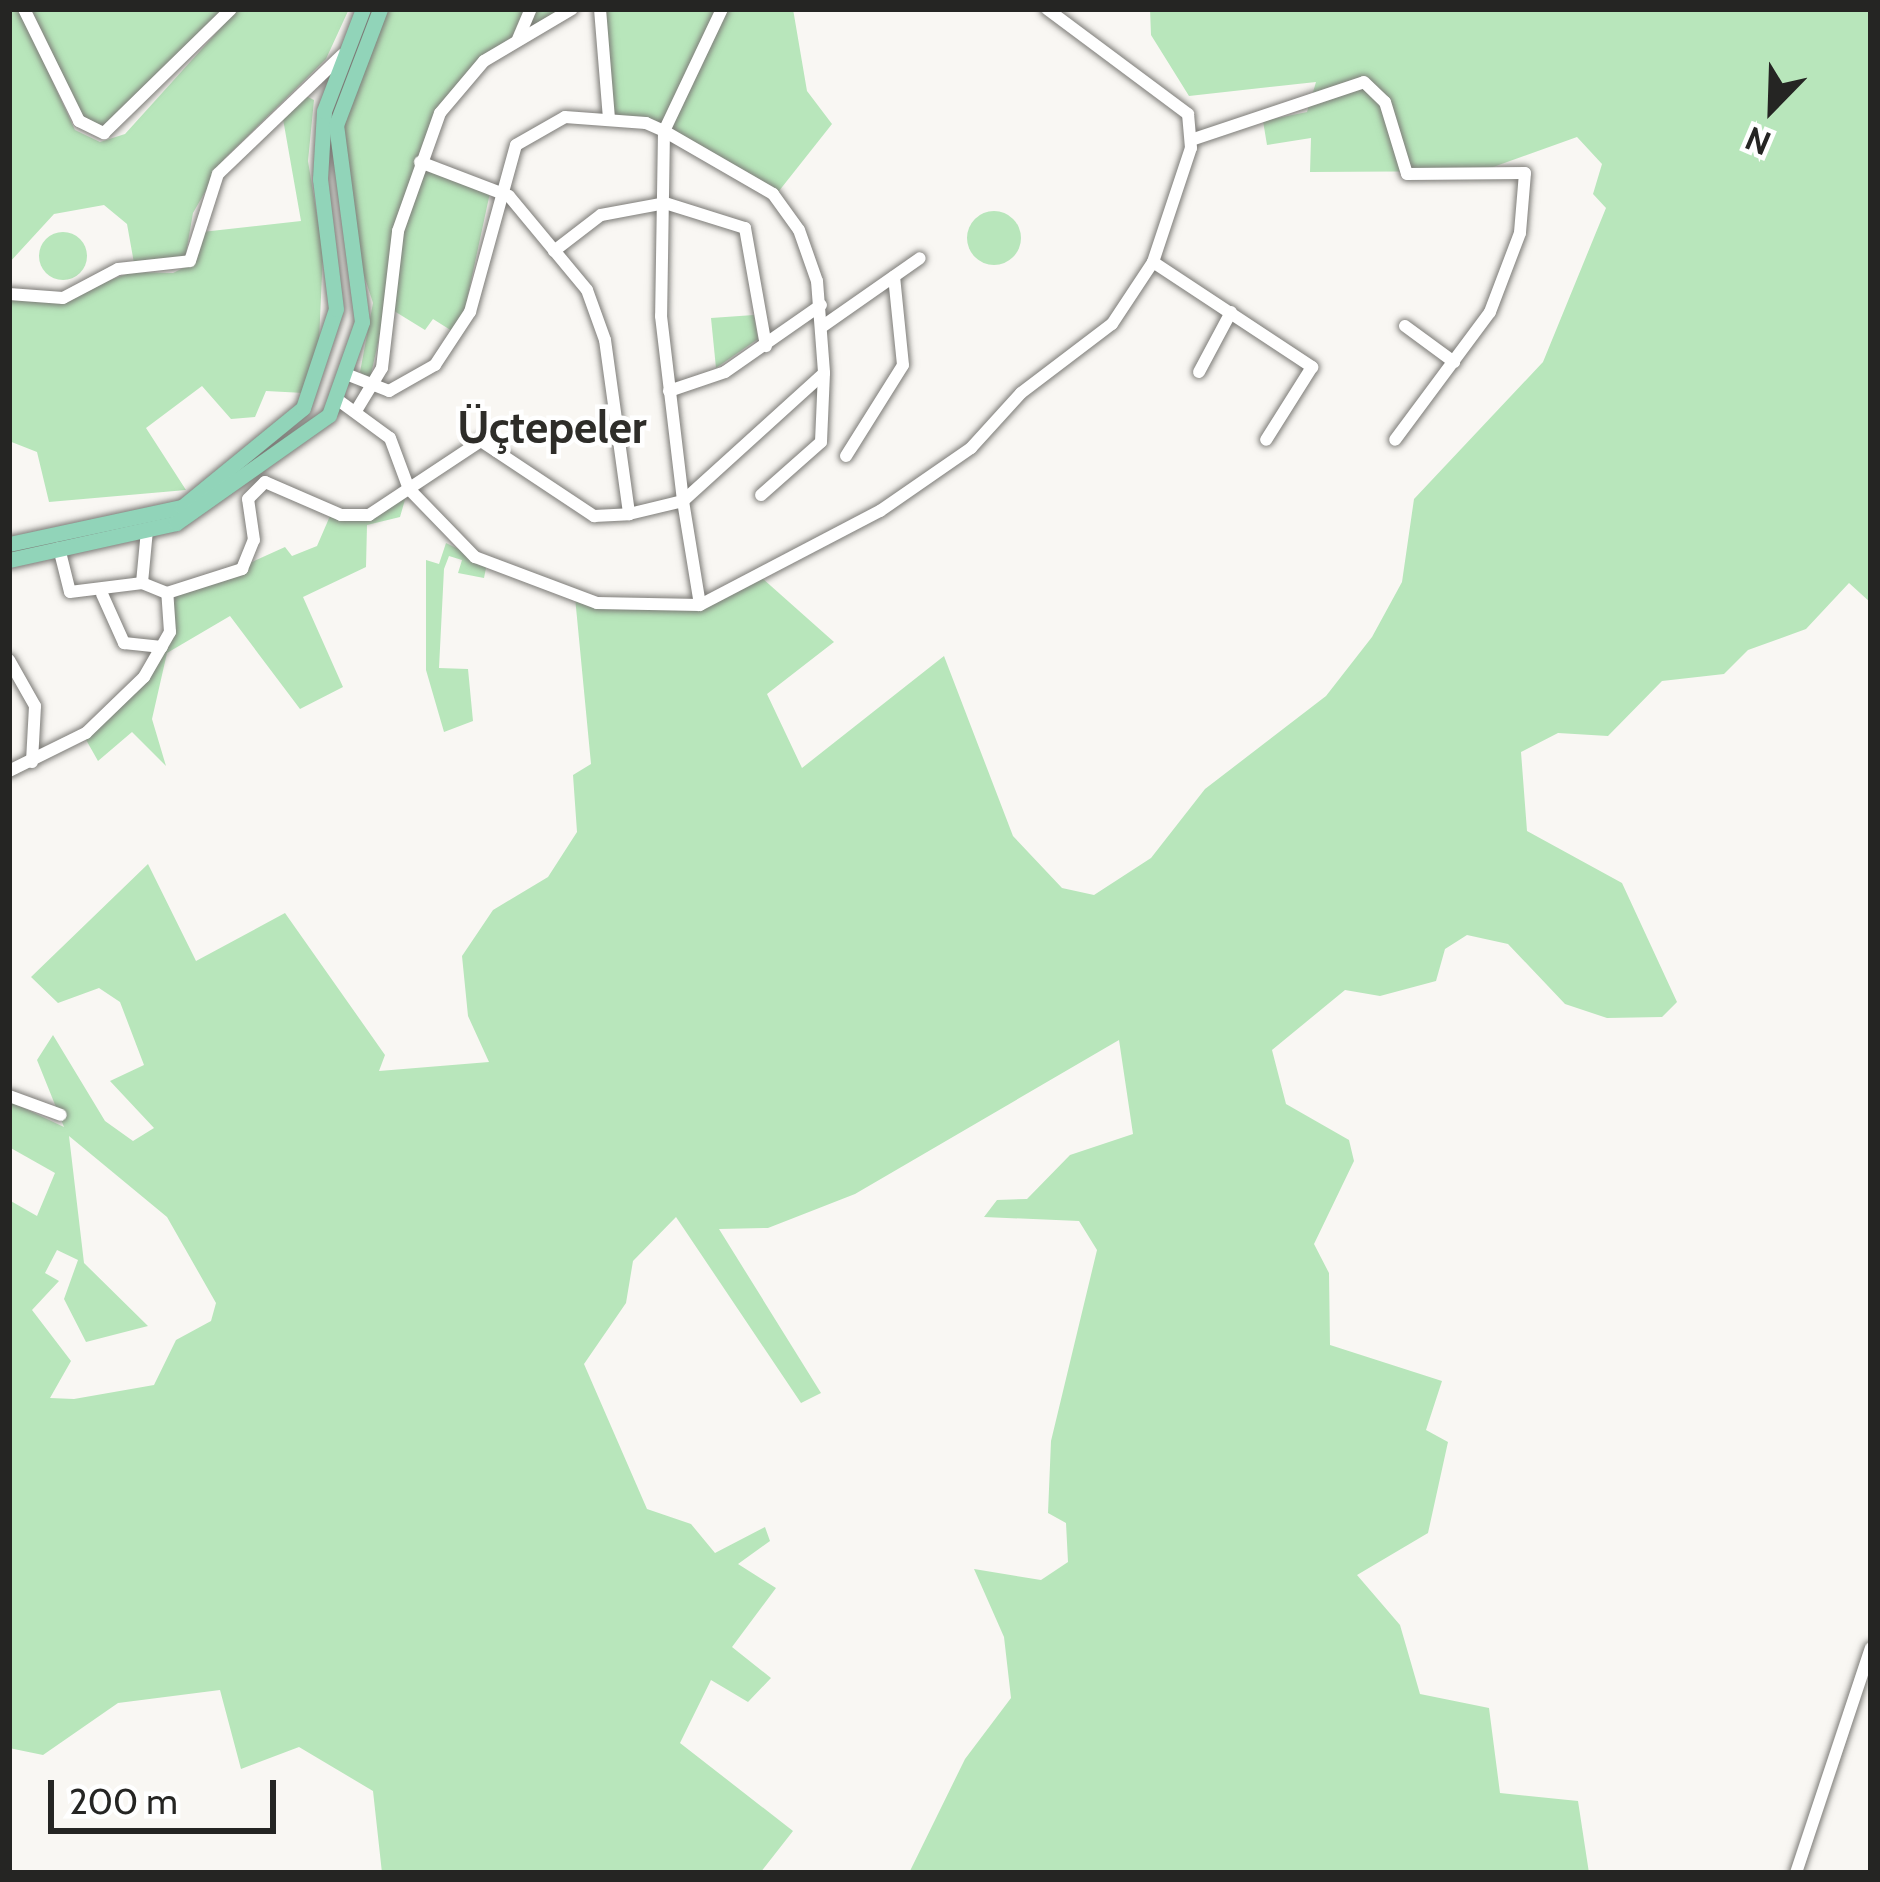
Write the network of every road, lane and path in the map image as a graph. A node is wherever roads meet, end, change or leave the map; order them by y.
1 (24, 9) edge
2 (231, 9) edge
3 (363, 9) edge
4 (380, 9) edge
5 (530, 9) edge
6 (572, 9) edge
7 (600, 9) edge
8 (722, 9) edge
9 (1047, 9) edge
10 (518, 40) junction
11 (342, 55) junction
12 (299, 92) junction
13 (327, 97) junction
14 (609, 118) junction
15 (664, 131) junction
16 (1191, 140) junction
17 (420, 162) junction
18 (496, 190) junction
19 (665, 203) junction
20 (554, 251) junction
21 (920, 258) dead end
22 (1153, 262) junction
23 (894, 276) junction
24 (9, 294) edge
25 (820, 305) junction
26 (1231, 312) junction
27 (823, 326) junction
28 (1405, 326) dead end
29 (766, 346) junction
30 (1454, 362) junction
31 (1198, 372) dead end
32 (824, 374) junction
33 (319, 375) junction
34 (351, 376) junction
35 (370, 388) junction
36 (669, 391) junction
37 (340, 396) junction
38 (356, 411) junction
39 (1266, 440) dead end
40 (1395, 440) dead end
41 (846, 456) dead end
42 (258, 478) junction
43 (409, 490) junction
44 (761, 495) dead end
45 (683, 501) junction
46 (629, 514) junction
47 (147, 530) junction
48 (9, 544) edge
49 (59, 548) junction
50 (9, 560) edge
51 (142, 583) junction
52 (167, 593) junction
53 (102, 594) junction
54 (700, 605) junction
55 (162, 647) junction
56 (9, 660) edge
57 (35, 760) junction
58 (9, 774) edge
59 (9, 1096) edge
60 (61, 1115) dead end
61 (1871, 1648) edge
62 (1796, 1873) edge

1 - 2 street
3 - 11 main road
4 - 34 main road
5 - 10 street
6 - 10 street
7 - 14 street
8 - 15 street
9 - 16 street
10 - 17 street
11 - 12 street
11 - 13 main road
12 - 13 street
12 - 24 street
13 - 33 main road
14 - 15 street
14 - 18 street
15 - 19 street
15 - 25 street
16 - 22 street
16 - 30 street
17 - 18 street
17 - 35 street
18 - 20 street
18 - 35 street
19 - 20 street
19 - 29 street
19 - 36 street
20 - 46 street
21 - 23 street
22 - 26 street
22 - 54 street
23 - 27 street
23 - 41 street
25 - 27 street
25 - 29 street
26 - 31 street
26 - 39 street
27 - 32 street
28 - 30 street
29 - 36 street
30 - 40 street
32 - 44 street
32 - 45 street
33 - 34 main road
33 - 37 main road
33 - 48 main road
34 - 35 street
34 - 37 main road
35 - 38 street
36 - 45 street
37 - 38 street
37 - 42 main road
38 - 43 street
42 - 43 street
42 - 47 main road
42 - 52 street
43 - 46 street
43 - 54 street
45 - 46 street
45 - 54 street
47 - 49 main road
47 - 51 street
49 - 50 main road
49 - 53 street
51 - 52 street
51 - 53 street
52 - 55 street
53 - 55 street
55 - 57 street
56 - 57 street
57 - 58 street
59 - 60 street
61 - 62 street

